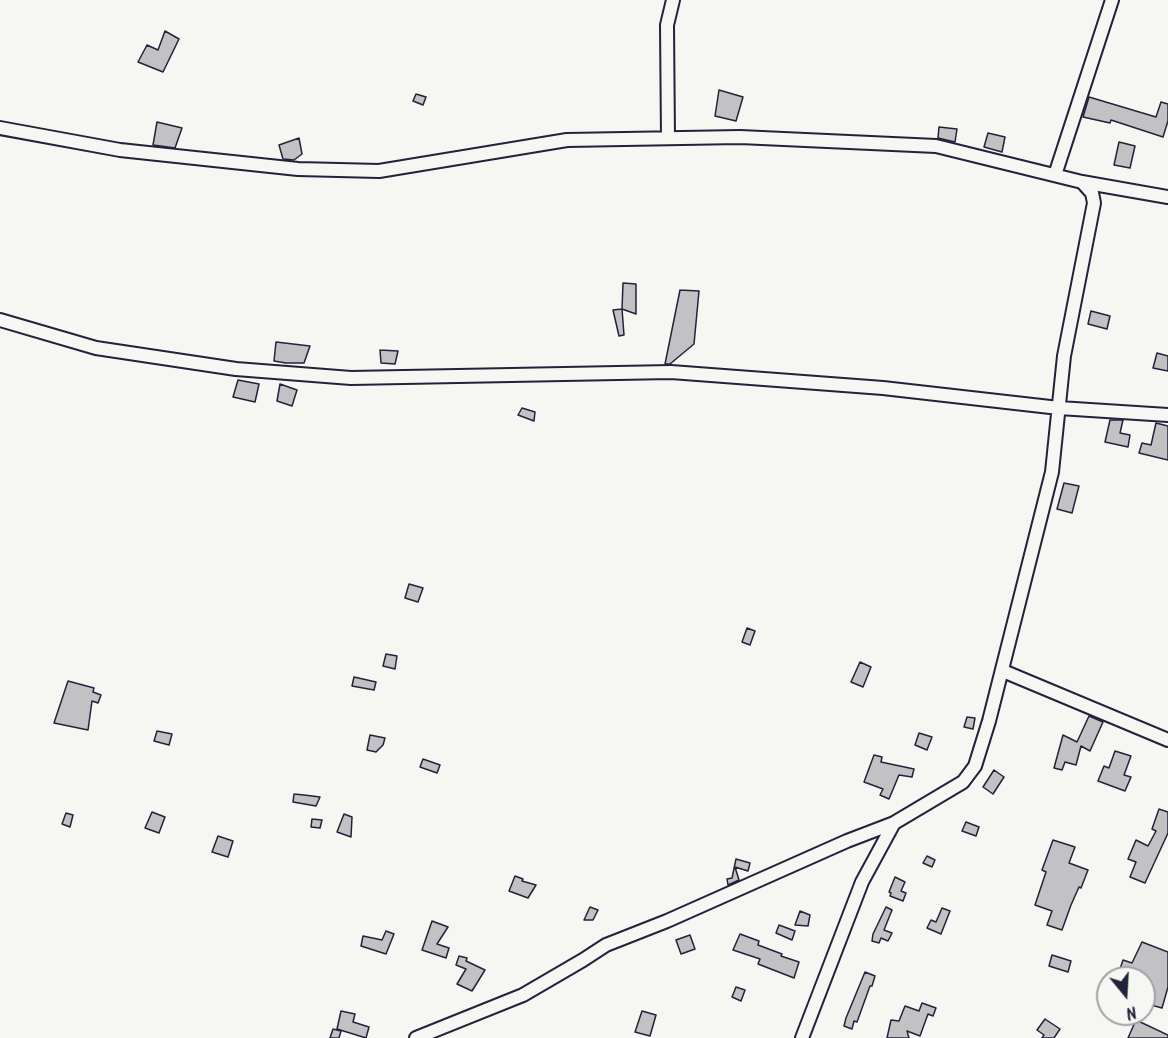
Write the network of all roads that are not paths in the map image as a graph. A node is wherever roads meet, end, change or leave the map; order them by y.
1 (673, 0) edge
2 (1112, 0) edge
3 (0, 128) edge
4 (668, 138) junction
5 (1055, 175) junction
6 (1082, 182) junction
7 (1168, 197) edge
8 (0, 320) edge
9 (1059, 408) junction
10 (1168, 415) edge
11 (1003, 671) junction
12 (1168, 740) edge
13 (894, 823) junction
14 (416, 1038) edge
15 (802, 1038) edge

1 - 4 street
2 - 5 street
3 - 4 street
4 - 5 street
5 - 6 street
6 - 7 street
6 - 9 street
8 - 9 street
9 - 10 street
9 - 11 street
11 - 12 street
11 - 13 street
13 - 14 street
13 - 15 street

